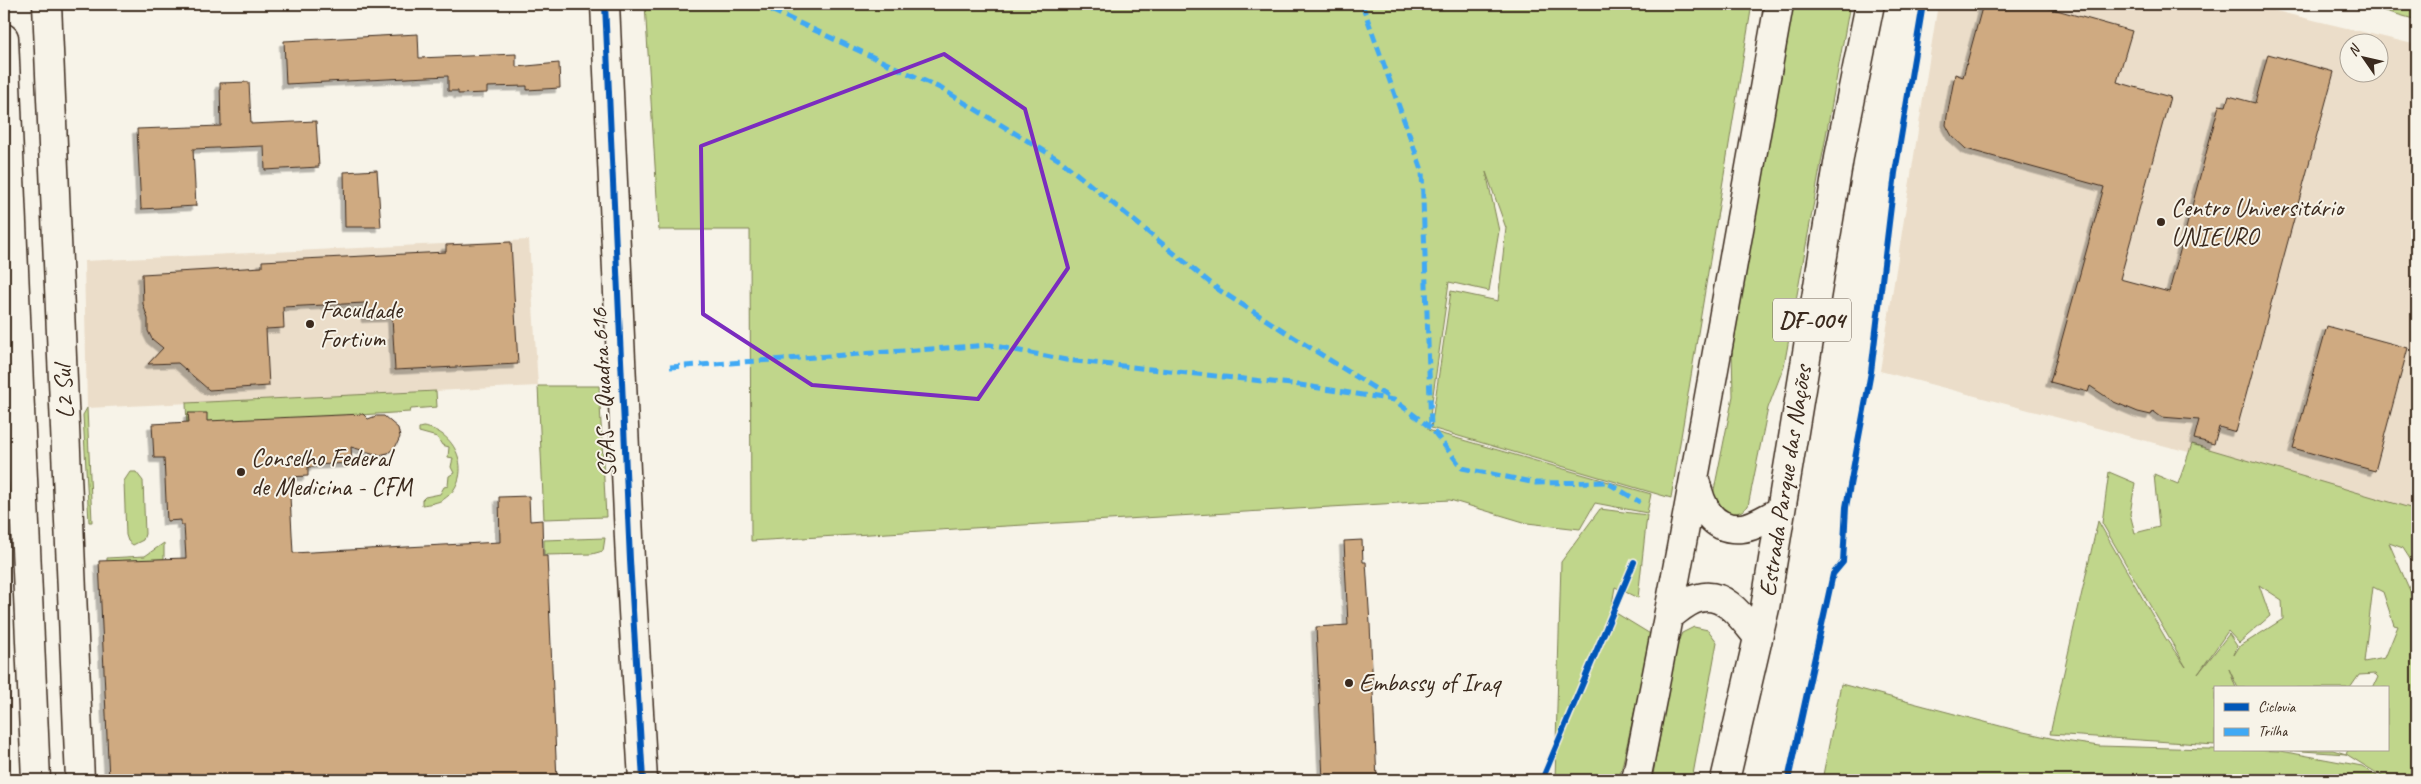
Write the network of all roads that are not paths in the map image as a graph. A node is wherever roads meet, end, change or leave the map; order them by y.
1 (47, 4) edge
2 (605, 4) edge
3 (1779, 4) edge
4 (1870, 4) edge
5 (4, 38) edge
6 (58, 280) junction
7 (14, 286) junction
8 (1695, 480) junction
9 (1779, 512) junction
10 (1669, 616) junction
11 (1757, 636) junction
12 (36, 780) edge
13 (80, 780) edge
14 (643, 780) edge
15 (1636, 780) edge
16 (1724, 780) edge

1 - 6 main road, L2 Sul
2 - 14 main road, SGAS - Quadra 616
3 - 8 main road
4 - 9 main road, Estrada Parque das Nações / DF-004
5 - 7 main road, L2 Sul
6 - 7 main road
6 - 13 main road, L2 Sul
7 - 12 main road, L2 Sul
8 - 9 main road
8 - 10 main road
9 - 11 main road, Estrada Parque das Nações / DF-004
10 - 11 main road
10 - 15 main road
11 - 16 main road, Estrada Parque das Nações / DF-004

